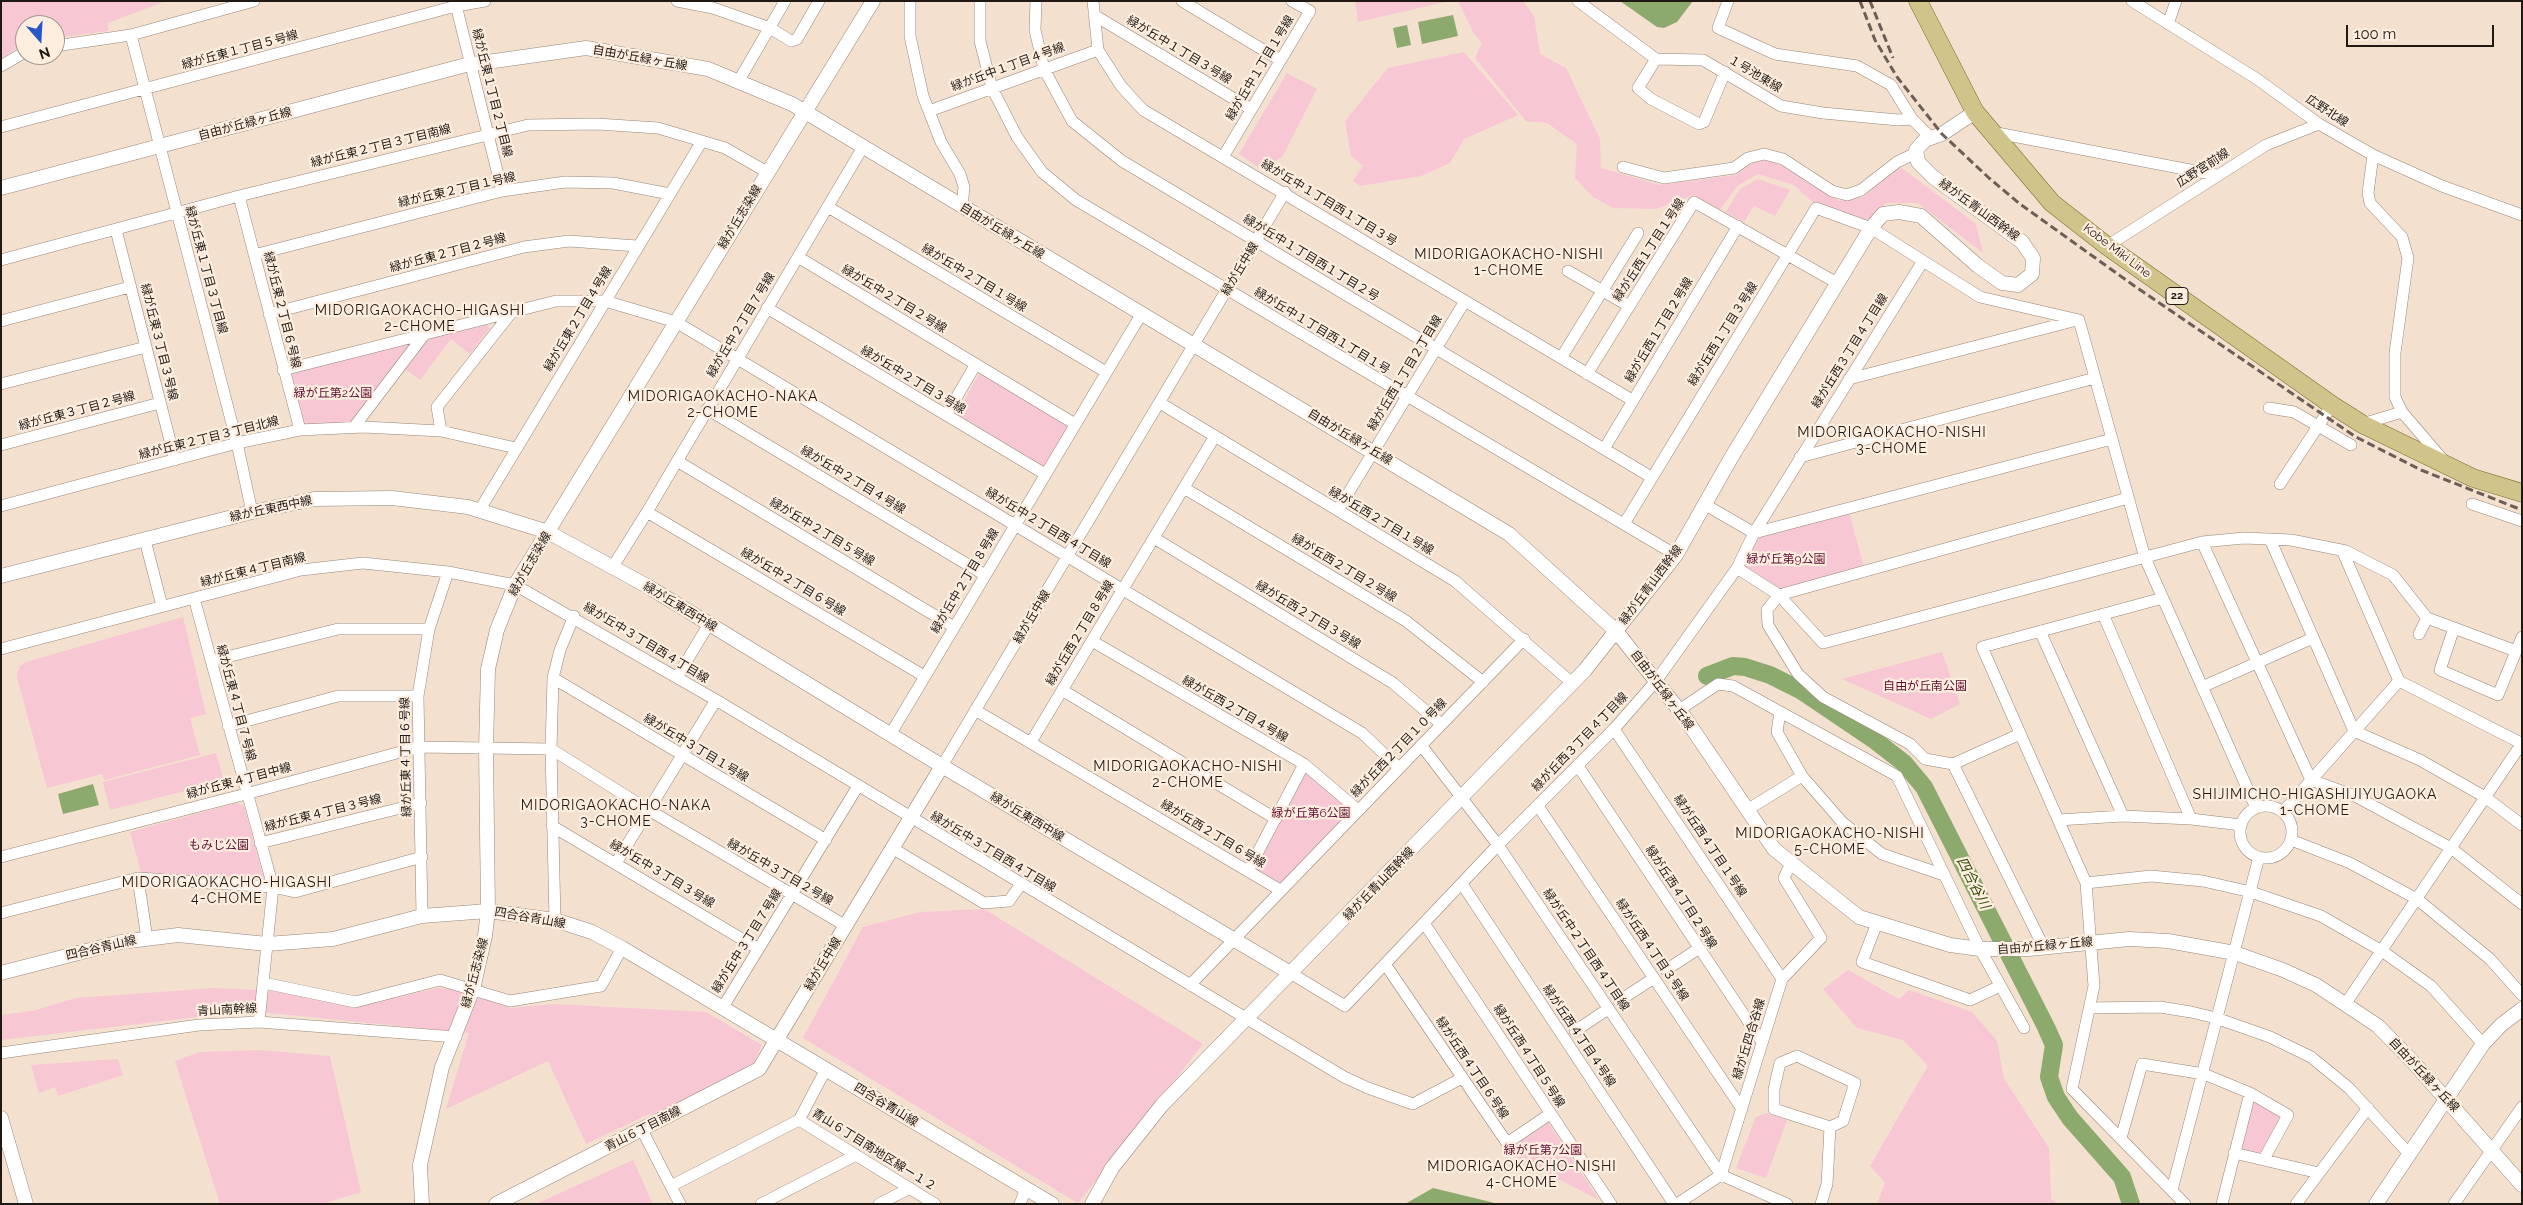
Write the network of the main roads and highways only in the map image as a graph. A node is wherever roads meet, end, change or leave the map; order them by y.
1 (1918, 1) edge
2 (2522, 493) edge

1 - 2 main road, Kobe Miki Line / 22

